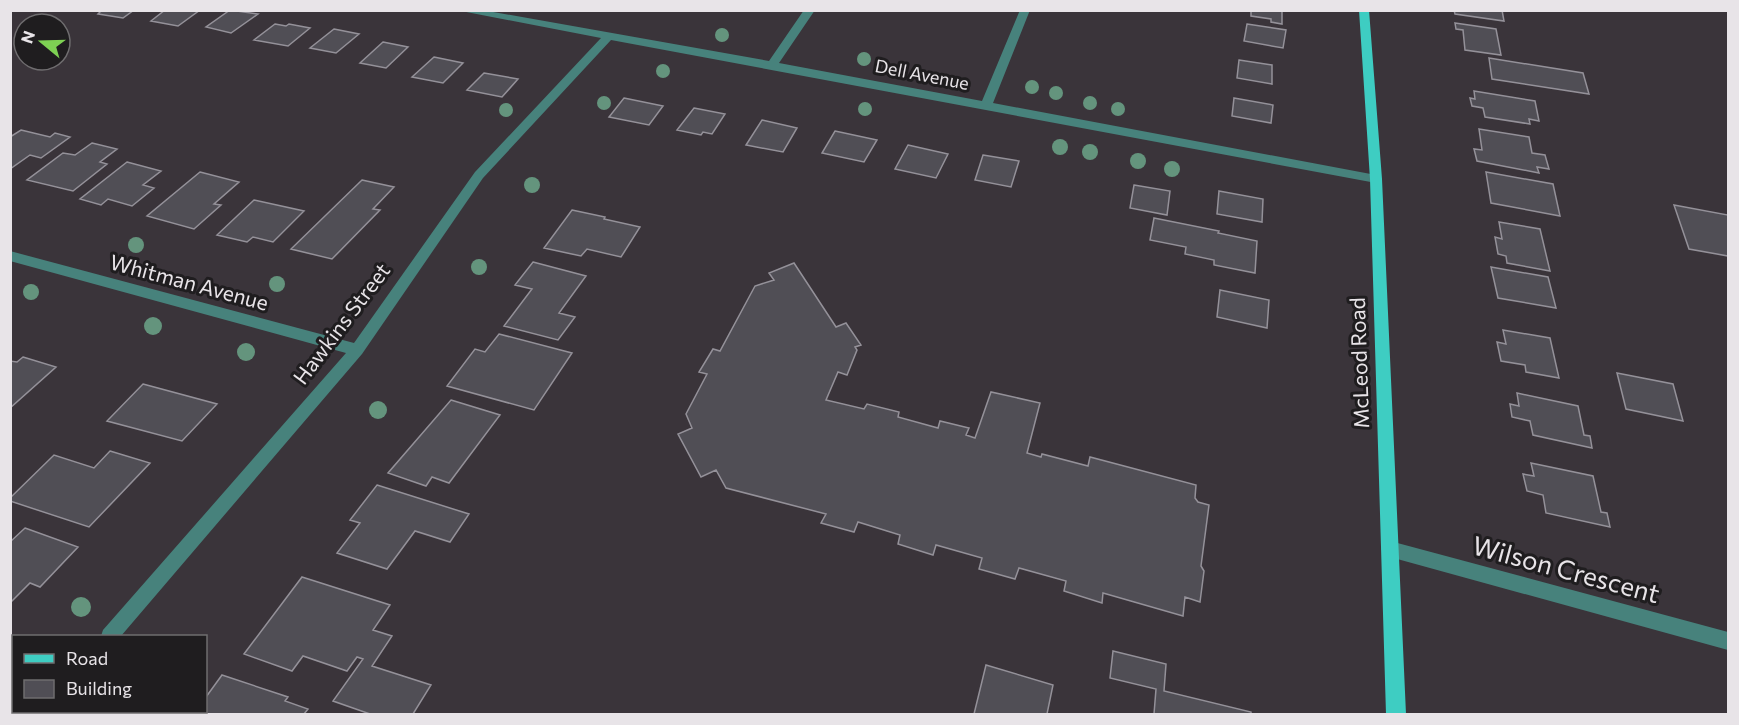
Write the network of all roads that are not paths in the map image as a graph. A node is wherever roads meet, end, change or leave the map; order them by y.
1 (461, 10) edge
2 (810, 10) edge
3 (1025, 10) edge
4 (1364, 10) edge
5 (607, 38) junction
6 (772, 65) junction
7 (986, 106) junction
8 (1376, 179) junction
9 (10, 256) edge
10 (357, 350) junction
11 (1390, 549) junction
12 (111, 635) edge
13 (1728, 641) edge
14 (1396, 714) edge

1 - 5 street, Dell Avenue
2 - 6 street
3 - 7 street
4 - 8 main road, McLeod Road
5 - 6 street, Dell Avenue
5 - 10 street, Hawkins Street
6 - 7 street, Dell Avenue
7 - 8 street, Dell Avenue
8 - 11 main road, McLeod Road
9 - 10 street, Whitman Avenue
10 - 12 street, Hawkins Street
11 - 13 street, Wilson Crescent
11 - 14 main road, McLeod Road

